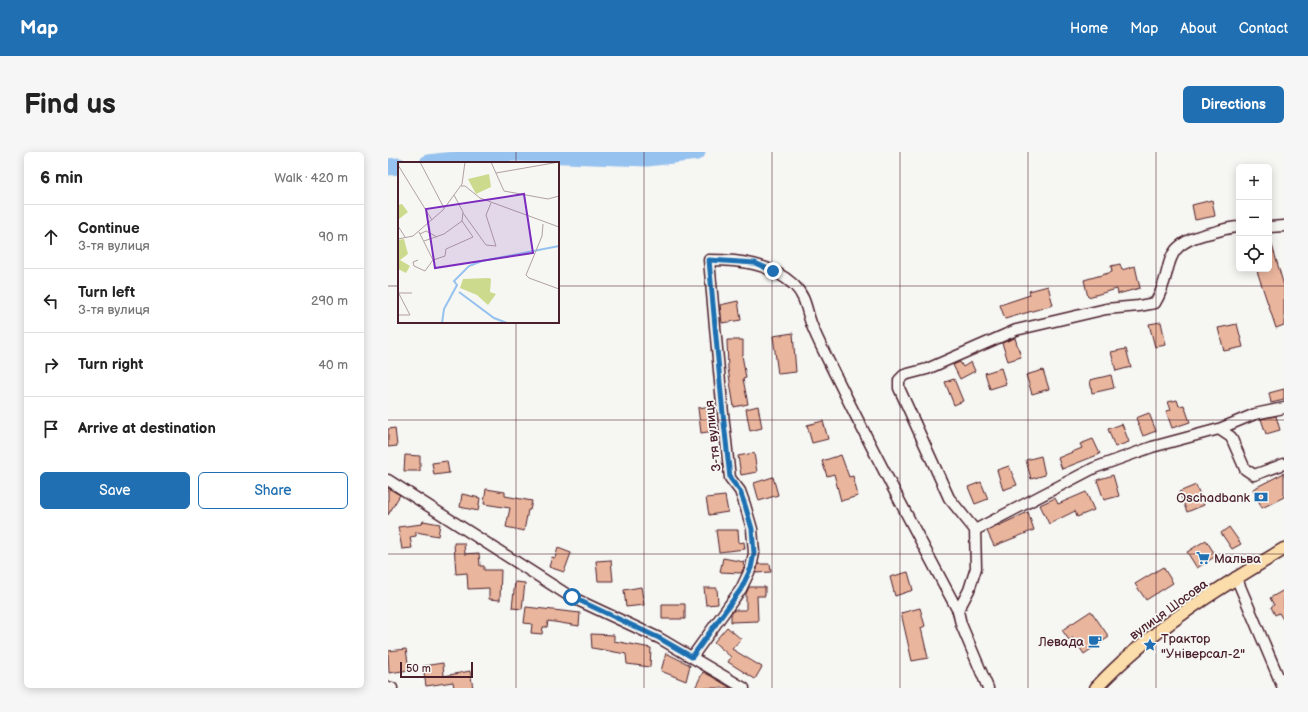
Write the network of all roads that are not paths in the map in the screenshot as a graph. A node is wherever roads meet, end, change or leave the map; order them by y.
1 (1284, 226) edge
2 (1272, 227) edge
3 (1236, 228) edge
4 (1284, 408) edge
5 (1219, 429) junction
6 (1284, 464) edge
7 (388, 480) edge
8 (975, 530) junction
9 (1284, 549) edge
10 (1236, 577) junction
11 (958, 611) junction
12 (692, 657) junction
13 (388, 686) edge
14 (392, 688) edge
15 (744, 688) edge
16 (988, 688) edge
17 (1096, 688) edge
18 (1283, 688) edge

1 - 2 street
3 - 8 street
4 - 5 street
5 - 6 street
5 - 8 street
7 - 12 street
8 - 11 street
9 - 10 main road, вулиця Шосова
10 - 17 main road, вулиця Шосова
10 - 18 street
11 - 12 street, 3-тя вулиця
11 - 16 street
12 - 15 street
13 - 14 street

